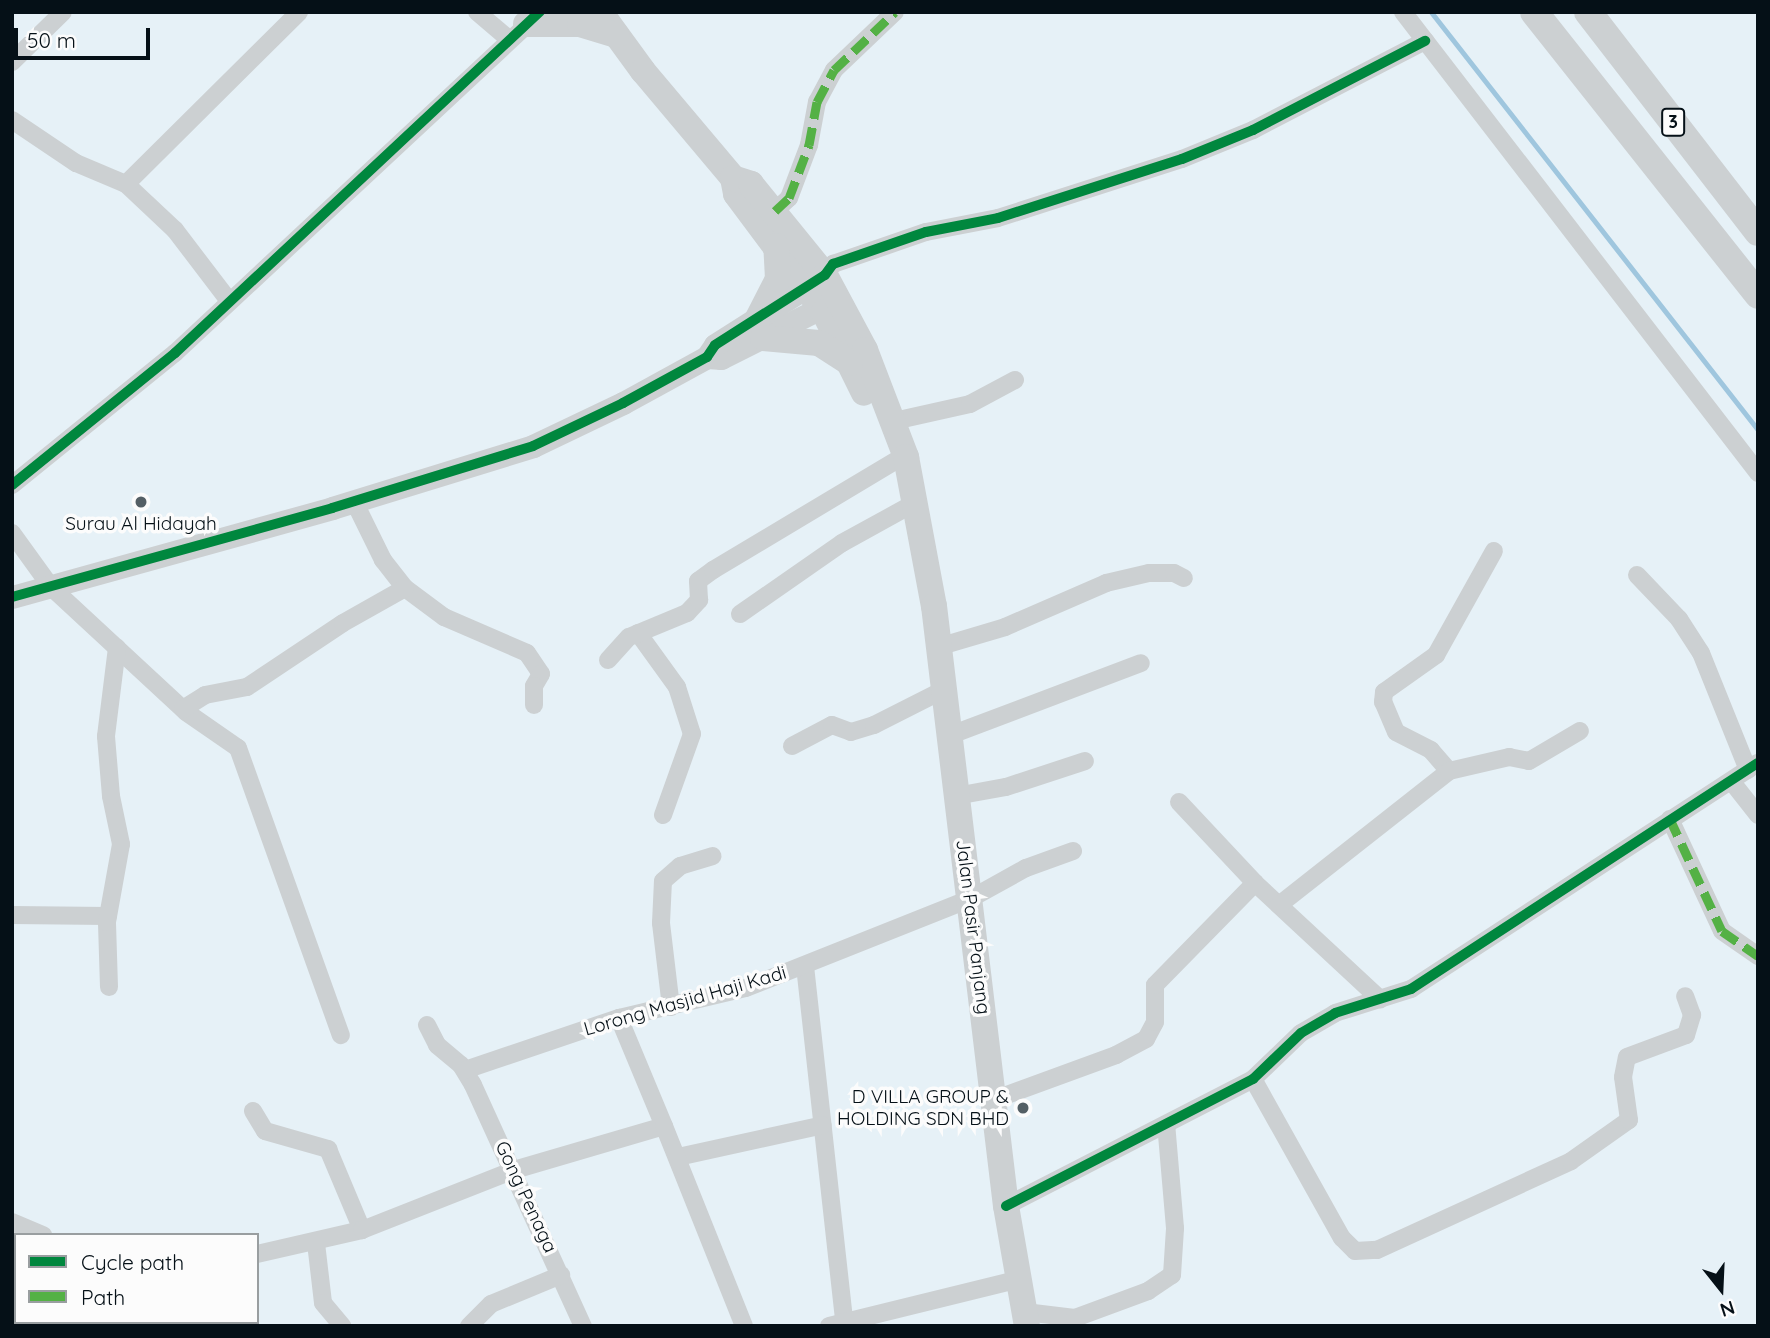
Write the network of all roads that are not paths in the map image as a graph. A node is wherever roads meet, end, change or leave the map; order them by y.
1 (63, 12) edge
2 (299, 12) edge
3 (477, 12) edge
4 (600, 12) edge
5 (895, 12) edge
6 (1403, 12) edge
7 (1534, 12) edge
8 (1588, 12) edge
9 (525, 25) edge
10 (616, 35) junction
11 (1425, 41) junction
12 (12, 62) edge
13 (12, 120) edge
14 (733, 178) junction
15 (126, 184) junction
16 (775, 211) junction
17 (1758, 232) edge
18 (776, 246) junction
19 (823, 292) junction
20 (1758, 295) edge
21 (229, 301) junction
22 (760, 330) junction
23 (852, 364) junction
24 (1015, 380) dead end
25 (894, 421) junction
26 (900, 468) junction
27 (1758, 473) edge
28 (12, 485) edge
29 (354, 501) junction
30 (916, 516) junction
31 (12, 533) edge
32 (1494, 551) dead end
33 (1637, 575) dead end
34 (1184, 578) dead end
35 (51, 587) junction
36 (405, 588) junction
37 (12, 597) edge
38 (740, 614) dead end
39 (638, 633) junction
40 (938, 647) junction
41 (117, 648) junction
42 (608, 660) dead end
43 (1141, 663) dead end
44 (943, 690) junction
45 (534, 705) dead end
46 (183, 709) junction
47 (1580, 731) dead end
48 (948, 736) junction
49 (792, 746) dead end
50 (1084, 761) dead end
51 (1753, 766) edge
52 (1449, 771) junction
53 (1732, 782) junction
54 (956, 796) junction
55 (1179, 802) dead end
56 (663, 815) dead end
57 (1758, 815) edge
58 (1670, 820) junction
59 (1073, 851) dead end
60 (713, 856) dead end
61 (1255, 883) junction
62 (970, 899) junction
63 (1279, 905) junction
64 (12, 915) edge
65 (108, 916) junction
66 (1758, 956) edge
67 (805, 966) junction
68 (109, 987) dead end
69 (1685, 996) dead end
70 (1380, 999) junction
71 (671, 1007) junction
72 (619, 1018) junction
73 (427, 1025) dead end
74 (341, 1035) dead end
75 (465, 1070) junction
76 (1253, 1079) junction
77 (996, 1099) junction
78 (253, 1111) dead end
79 (1166, 1124) junction
80 (822, 1125) junction
81 (664, 1126) junction
82 (678, 1157) junction
83 (514, 1170) junction
84 (1006, 1206) junction
85 (12, 1222) edge
86 (362, 1230) junction
87 (38, 1233) edge
88 (316, 1243) junction
89 (259, 1254) edge
90 (561, 1275) junction
91 (1020, 1279) junction
92 (1026, 1319) edge
93 (836, 1324) edge
94 (342, 1326) edge
95 (469, 1326) edge
96 (583, 1326) edge
97 (744, 1326) edge

1 - 12 street
2 - 15 street
3 - 9 street
4 - 10 main road
5 - 16 street
6 - 11 street
7 - 20 main road
8 - 17 main road, 3
9 - 10 main road
9 - 21 street
10 - 14 main road
11 - 19 street
11 - 27 street
13 - 15 street
14 - 16 main road
14 - 18 main road
15 - 21 street
16 - 19 main road
18 - 19 main road
18 - 22 main road
19 - 22 street
19 - 23 main road
19 - 25 main road
21 - 28 street
22 - 23 main road
22 - 29 street
23 - 26 main road
24 - 25 street
25 - 26 main road
26 - 30 main road, Jalan Pasir Panjang
26 - 39 street
29 - 35 street
29 - 36 street
30 - 38 street
30 - 40 main road, Jalan Pasir Panjang
31 - 35 street
32 - 52 street
33 - 51 street
34 - 40 street
35 - 37 street
35 - 41 street
36 - 45 street
36 - 46 street
39 - 42 street
39 - 56 street
40 - 44 main road, Jalan Pasir Panjang
41 - 46 street
41 - 65 street
43 - 48 street
44 - 48 main road, Jalan Pasir Panjang
44 - 49 street
46 - 74 street
47 - 52 street
48 - 54 main road, Jalan Pasir Panjang
50 - 54 street
51 - 53 street
52 - 63 street
53 - 57 street
53 - 58 street
54 - 62 main road, Jalan Pasir Panjang
55 - 61 street
58 - 66 street
58 - 70 street
59 - 62 street, Lorong Masjid Haji Kadi
60 - 71 street
61 - 63 street
61 - 77 street
62 - 67 street, Lorong Masjid Haji Kadi
62 - 77 main road, Jalan Pasir Panjang
63 - 70 street
64 - 65 street
65 - 68 street
67 - 71 street, Lorong Masjid Haji Kadi
67 - 80 street
69 - 76 street
70 - 76 street
71 - 72 street, Lorong Masjid Haji Kadi
72 - 75 street, Lorong Masjid Haji Kadi
72 - 81 street
73 - 75 street
75 - 83 street, Gong Penaga
76 - 79 street
77 - 84 main road, Jalan Pasir Panjang
78 - 86 street
79 - 84 street
79 - 92 street
80 - 82 street
80 - 93 street
81 - 82 street
81 - 83 street
82 - 97 street
83 - 86 street
83 - 90 street, Gong Penaga
84 - 91 main road, Jalan Pasir Panjang
85 - 87 street
86 - 88 street
88 - 89 street
88 - 94 street
90 - 95 street
90 - 96 street, Gong Penaga
91 - 92 main road, Jalan Pasir Panjang
91 - 93 street

